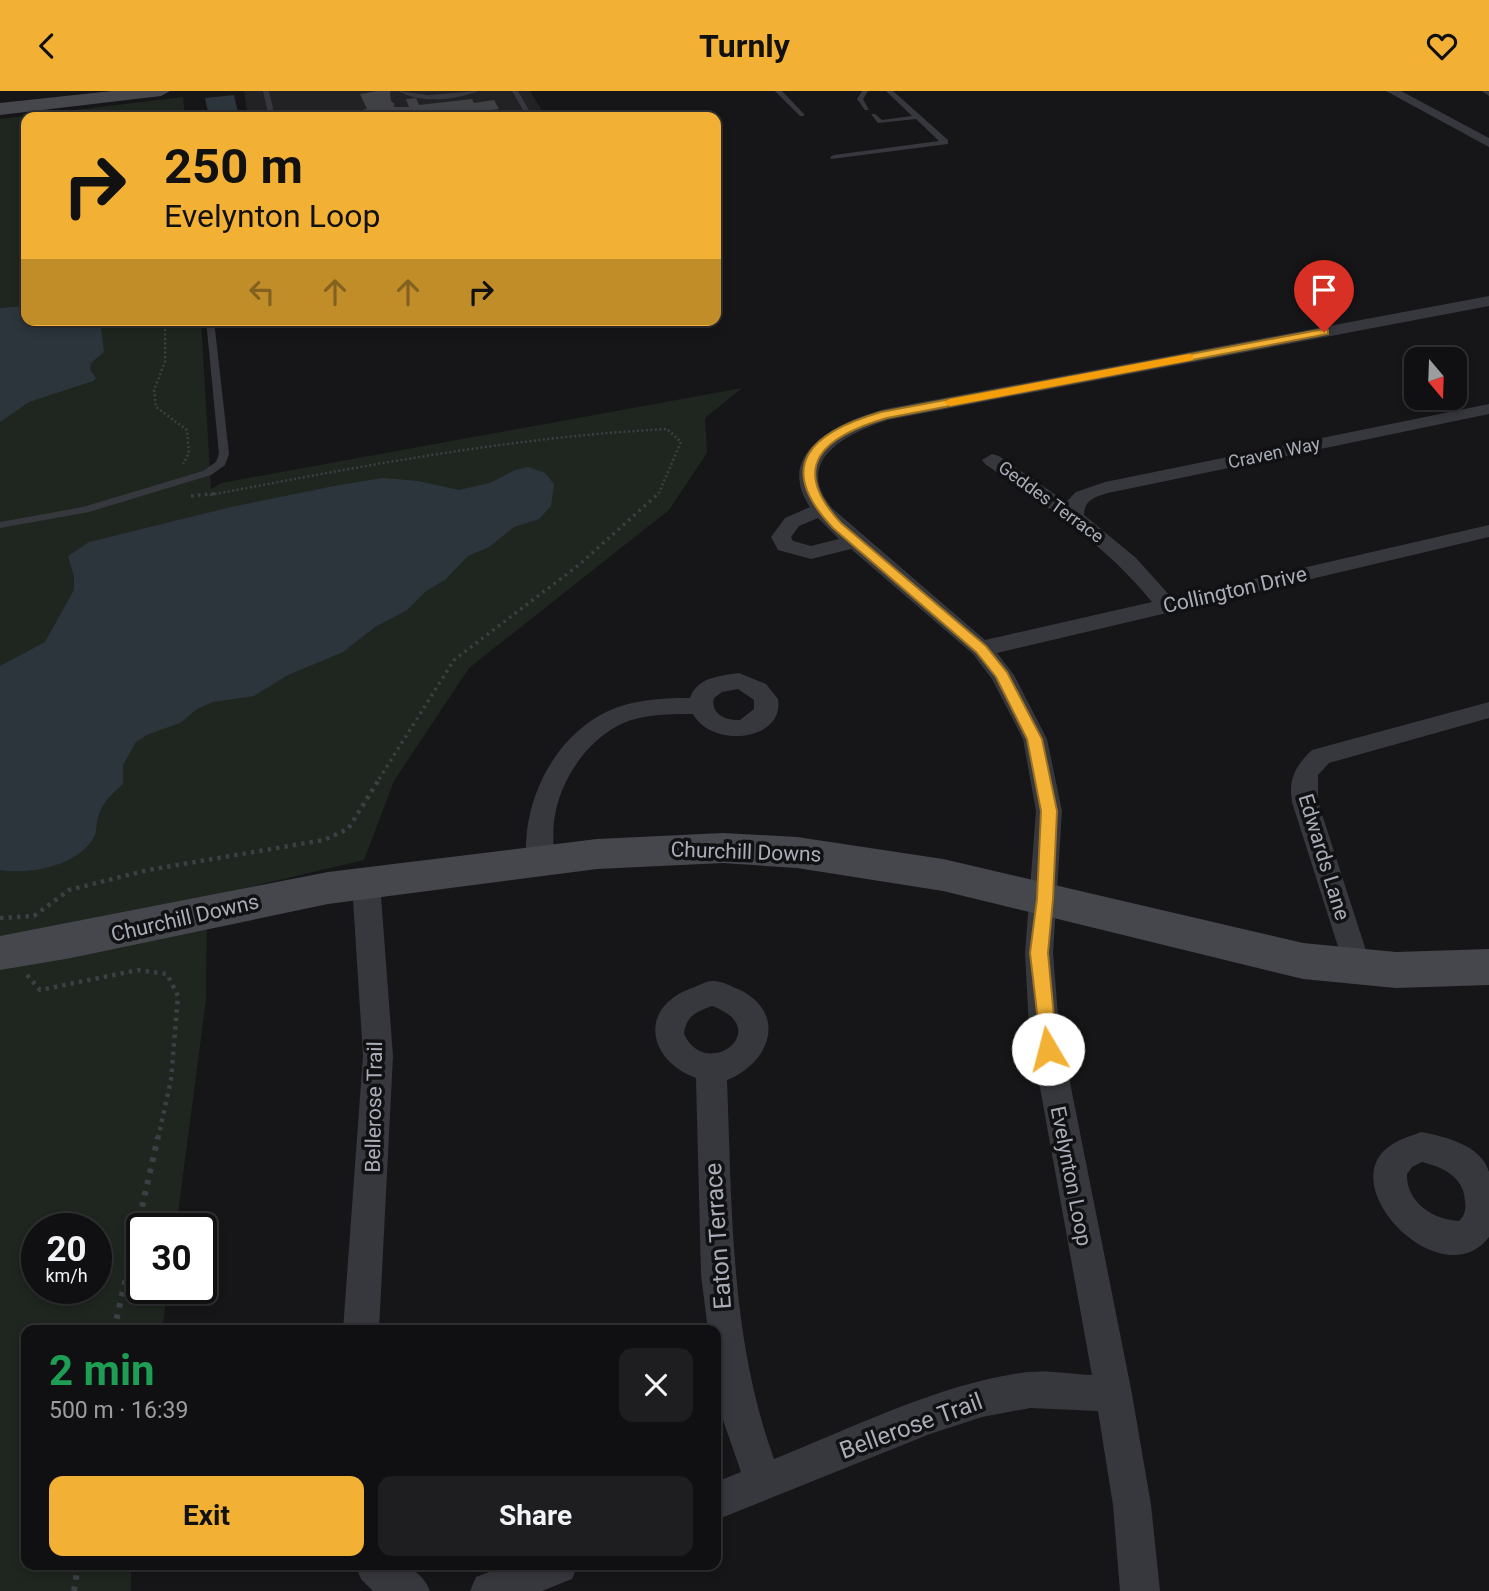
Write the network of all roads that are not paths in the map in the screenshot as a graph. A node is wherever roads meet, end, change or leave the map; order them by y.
1 (161, 91) edge
2 (266, 91) edge
3 (402, 91) edge
4 (475, 91) edge
5 (515, 91) edge
6 (778, 91) edge
7 (865, 91) edge
8 (889, 91) edge
9 (1392, 91) edge
10 (0, 109) edge
11 (271, 112) edge
12 (527, 112) edge
13 (802, 115) dead end
14 (918, 117) junction
15 (1489, 143) edge
16 (834, 157) dead end
17 (1489, 302) edge
18 (212, 326) edge
19 (1489, 409) edge
20 (992, 460) dead end
21 (822, 510) junction
22 (1074, 514) junction
23 (0, 525) edge
24 (1489, 531) edge
25 (854, 540) junction
26 (1167, 606) junction
27 (981, 649) junction
28 (699, 706) dead end
29 (1489, 711) edge
30 (539, 861) junction
31 (366, 883) junction
32 (1045, 899) junction
33 (11, 961) edge
34 (1489, 967) edge
35 (1358, 969) junction
36 (711, 1068) dead end
37 (361, 1325) edge
38 (1114, 1394) junction
39 (763, 1482) junction
40 (721, 1499) edge
41 (380, 1570) edge
42 (545, 1570) edge
43 (410, 1591) edge
44 (489, 1591) edge
45 (1140, 1591) edge

1 - 10 street
2 - 11 lane
3 - 4 lane
5 - 12 lane
6 - 13 lane
7 - 14 lane
8 - 14 lane
9 - 15 street
14 - 16 lane
17 - 21 street, Evelynton Loop
18 - 23 lane
19 - 22 street, Craven Way
20 - 22 street, Geddes Terrace
21 - 25 street, Evelynton Loop
21 - 25 street
22 - 26 street, Geddes Terrace
24 - 26 street, Collington Drive
25 - 27 street, Evelynton Loop
26 - 27 street, Collington Drive
27 - 32 street, Evelynton Loop
28 - 30 street
29 - 35 street, Edwards Lane
30 - 31 street, Churchill Downs
30 - 32 street, Churchill Downs
31 - 33 street, Churchill Downs
31 - 37 street, Bellerose Trail
32 - 35 street, Churchill Downs
32 - 38 street, Evelynton Loop
34 - 35 street, Churchill Downs
36 - 39 street, Eaton Terrace
38 - 39 street, Bellerose Trail
38 - 45 street, Evelynton Loop
39 - 40 street, Bellerose Trail
41 - 43 street
42 - 44 street

